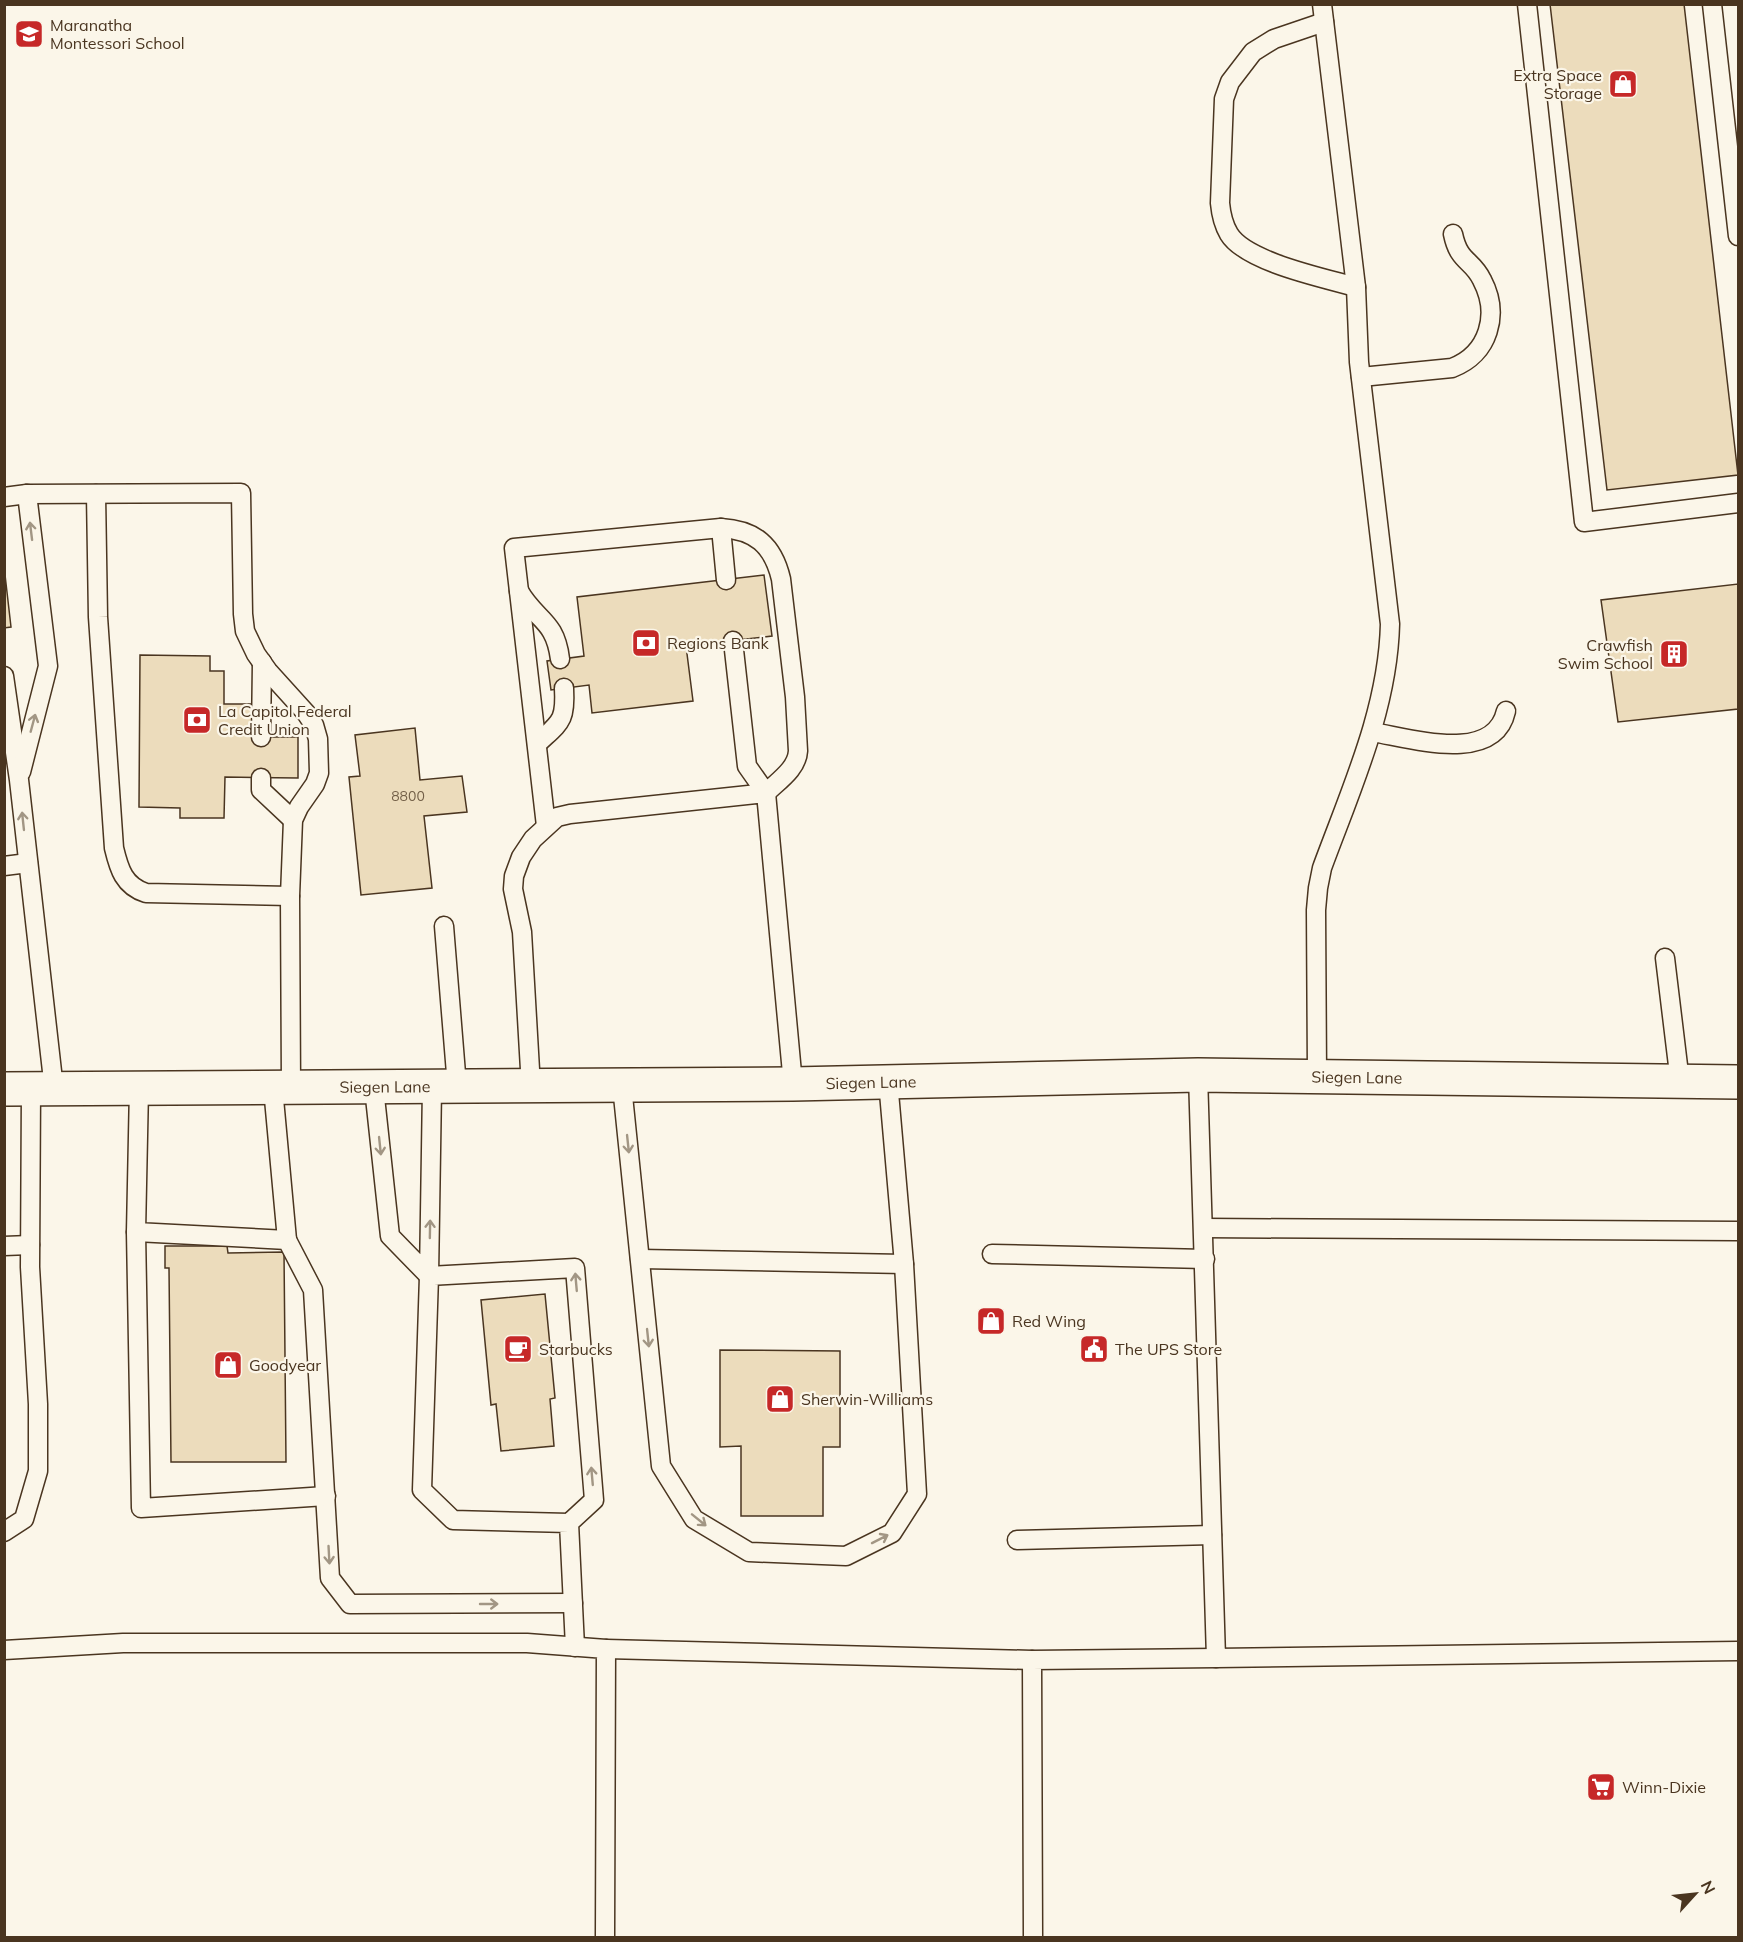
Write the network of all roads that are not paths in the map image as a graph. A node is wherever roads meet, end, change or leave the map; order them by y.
1 (1527, 4) edge
2 (1712, 4) edge
3 (1323, 13) edge
4 (1737, 210) edge
5 (1453, 234) dead end
6 (1738, 236) edge
7 (1356, 287) junction
8 (1361, 377) junction
9 (27, 494) junction
10 (96, 494) junction
11 (4, 496) edge
12 (1738, 503) edge
13 (721, 528) junction
14 (726, 580) dead end
15 (519, 589) junction
16 (733, 640) dead end
17 (560, 659) dead end
18 (262, 662) junction
19 (4, 676) edge
20 (564, 688) dead end
21 (1506, 711) dead end
22 (1372, 732) junction
23 (261, 737) dead end
24 (537, 744) junction
25 (261, 778) dead end
26 (18, 780) junction
27 (766, 793) junction
28 (293, 820) junction
29 (546, 826) junction
30 (28, 863) junction
31 (4, 866) edge
32 (290, 896) junction
33 (444, 926) dead end
34 (1665, 958) dead end
35 (1198, 1075) junction
36 (1317, 1076) junction
37 (888, 1082) junction
38 (1680, 1082) junction
39 (1738, 1082) edge
40 (793, 1084) junction
41 (622, 1086) junction
42 (282, 1087) junction
43 (444, 1087) junction
44 (531, 1087) junction
45 (139, 1088) junction
46 (374, 1088) junction
47 (30, 1089) edge
48 (1204, 1228) junction
49 (1738, 1231) edge
50 (136, 1232) junction
51 (287, 1240) junction
52 (30, 1245) junction
53 (4, 1246) edge
54 (992, 1254) dead end
55 (1205, 1258) junction
56 (640, 1259) junction
57 (904, 1264) junction
58 (429, 1276) junction
59 (326, 1496) junction
60 (569, 1523) junction
61 (4, 1532) edge
62 (1212, 1535) junction
63 (1017, 1540) dead end
64 (573, 1603) junction
65 (575, 1647) junction
66 (606, 1649) junction
67 (4, 1650) edge
68 (1738, 1651) edge
69 (1216, 1658) junction
70 (1032, 1660) junction
71 (605, 1938) edge
72 (1033, 1938) edge

1 - 12 lane
2 - 4 lane
3 - 7 lane
3 - 7 lane
4 - 6 lane
5 - 8 lane
7 - 8 lane
8 - 22 lane
9 - 10 lane
9 - 11 lane
26 -> 9 lane
10 - 18 lane
10 - 32 lane
13 - 14 lane
13 - 15 lane
13 - 27 lane
15 - 17 lane
15 - 24 lane
16 - 27 lane
18 - 23 lane
18 - 28 lane
19 - 26 lane
20 - 24 lane
21 - 22 lane
22 - 36 lane
24 - 29 lane
25 - 28 lane
30 -> 26 lane
27 - 29 lane
27 - 40 lane
28 - 32 lane
29 - 44 lane
30 - 31 lane
30 - 47 lane
32 - 42 lane
33 - 43 lane
34 - 38 lane
35 - 36 main road, Siegen Lane
35 - 37 main road, Siegen Lane
35 - 48 lane
36 - 38 main road, Siegen Lane
37 - 40 main road, Siegen Lane
37 - 57 lane
38 - 39 main road, Siegen Lane
40 - 41 main road, Siegen Lane
41 - 44 main road, Siegen Lane
41 -> 56 lane
42 - 45 main road, Siegen Lane
42 - 46 main road, Siegen Lane
42 - 51 lane
43 - 44 main road, Siegen Lane
43 - 46 main road, Siegen Lane
58 -> 43 lane
45 - 47 main road, Siegen Lane
45 - 50 lane
46 -> 58 lane
47 - 52 lane
48 - 49 lane
48 - 55 lane
50 - 51 lane
50 - 59 lane
51 - 59 lane
52 - 53 lane
52 - 61 lane
54 - 55 lane
55 - 62 lane
56 - 57 lane
56 -> 57 lane
58 - 60 lane
60 -> 58 lane
59 -> 64 lane
60 - 64 lane
62 - 63 lane
62 - 69 lane
64 - 65 lane
65 - 66 lane
65 - 67 lane
66 - 70 lane
66 - 71 lane
68 - 69 lane
69 - 70 lane
70 - 72 lane

